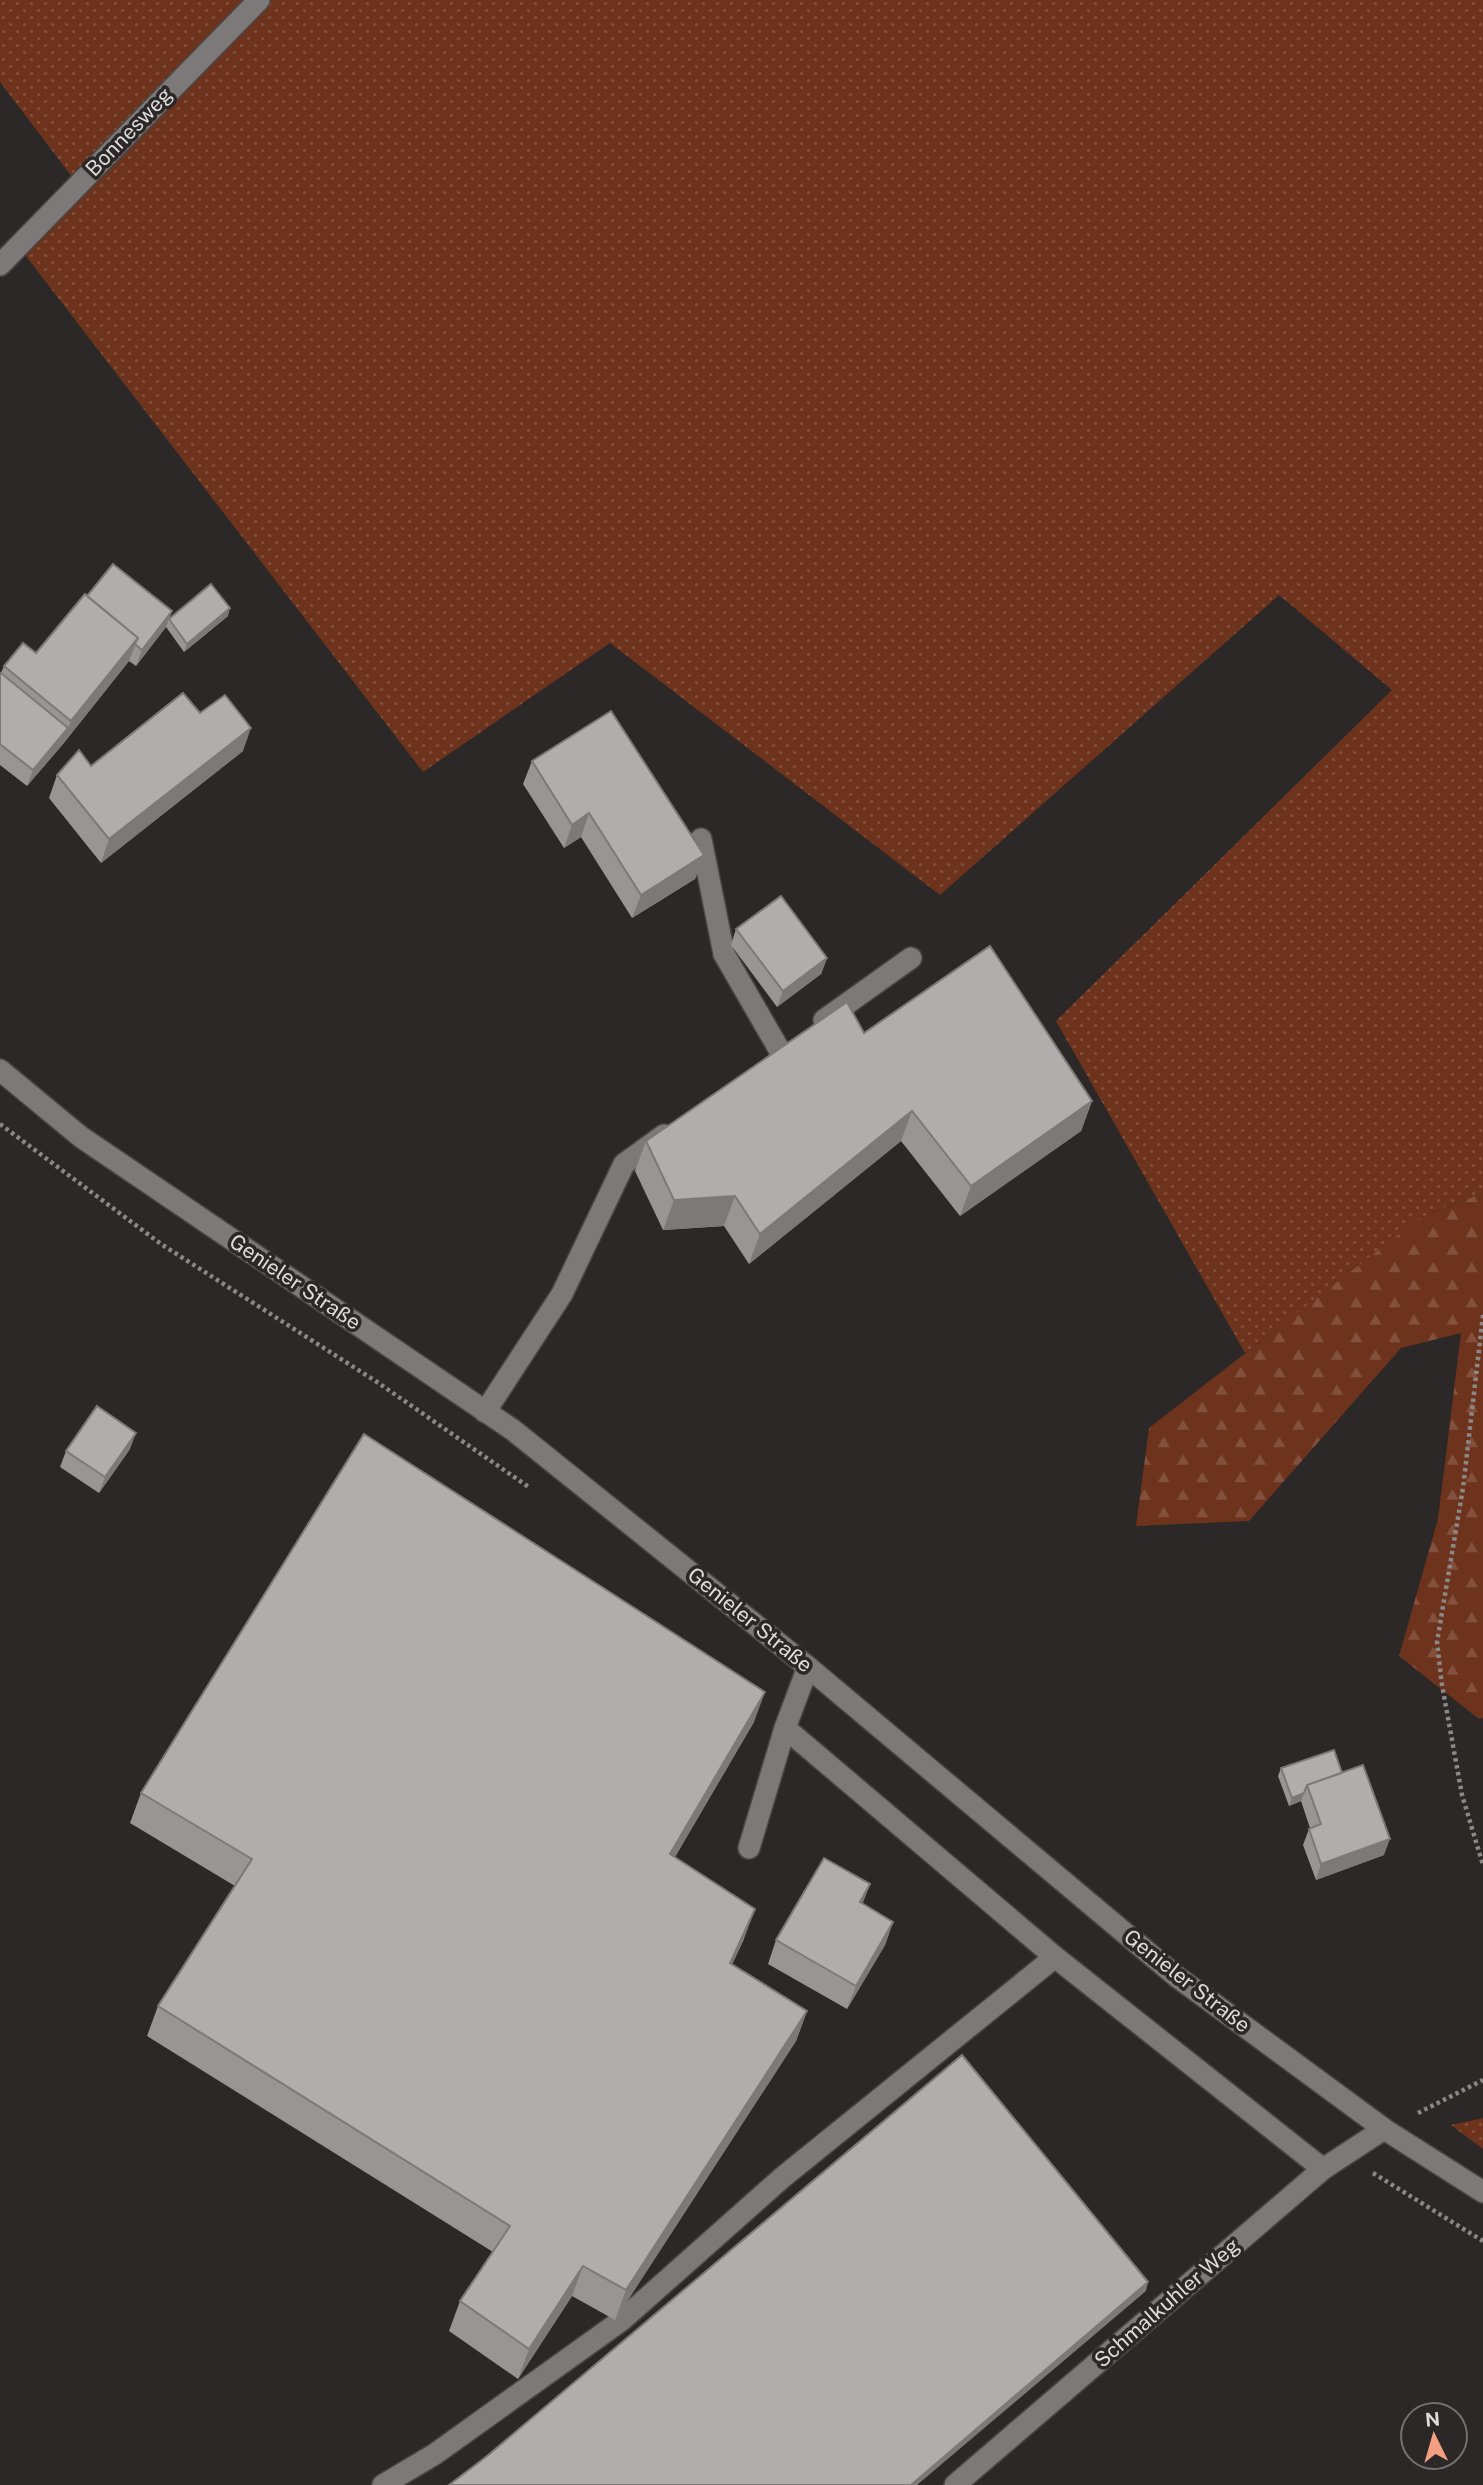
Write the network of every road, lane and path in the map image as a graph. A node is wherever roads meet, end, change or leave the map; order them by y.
1 (259, 0) edge
2 (0, 265) edge
3 (701, 839) dead end
4 (911, 957) dead end
5 (0, 1070) edge
6 (0, 1124) edge
7 (680, 1124) edge
8 (1483, 1315) edge
9 (485, 1412) junction
10 (532, 1490) dead end
11 (808, 1667) junction
12 (785, 1728) junction
13 (749, 1847) dead end
14 (1483, 1865) edge
15 (1055, 1957) junction
16 (1483, 2080) edge
17 (1384, 2129) junction
18 (1349, 2150) junction
19 (1323, 2169) junction
20 (1483, 2192) edge
21 (1483, 2241) edge
22 (383, 2485) edge
23 (955, 2485) edge

1 - 2 street, Bonnesweg
3 - 4 street
5 - 9 street, Genieler Straße
6 - 10 path
7 - 9 street
8 - 14 path
9 - 11 street, Genieler Straße
11 - 12 street
11 - 17 street, Genieler Straße
12 - 13 street
12 - 15 street
15 - 19 street
15 - 22 street
16 - 17 path
17 - 18 street, Schmalkuhler Weg
17 - 20 street, Genieler Straße
18 - 19 street, Schmalkuhler Weg
18 - 21 path
19 - 23 street, Schmalkuhler Weg

